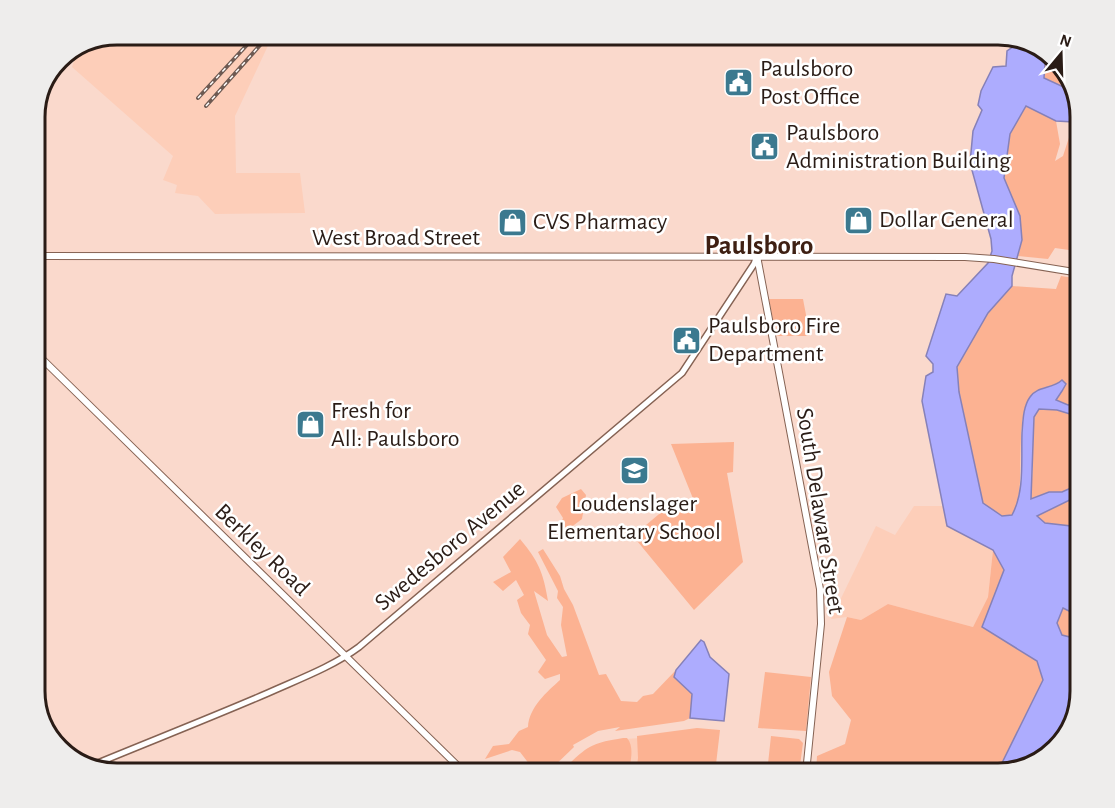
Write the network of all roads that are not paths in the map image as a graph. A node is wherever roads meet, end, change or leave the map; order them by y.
1 (45, 256) edge
2 (757, 256) junction
3 (1070, 271) edge
4 (45, 362) edge
5 (346, 657) junction
6 (103, 761) edge
7 (454, 763) edge
8 (807, 763) edge

1 - 2 main road, West Broad Street
2 - 3 main road, West Broad Street
2 - 5 street, Swedesboro Avenue
2 - 8 main road, South Delaware Street
4 - 5 main road, Berkley Road
5 - 6 street, Swedesboro Avenue
5 - 7 main road, Berkley Road

